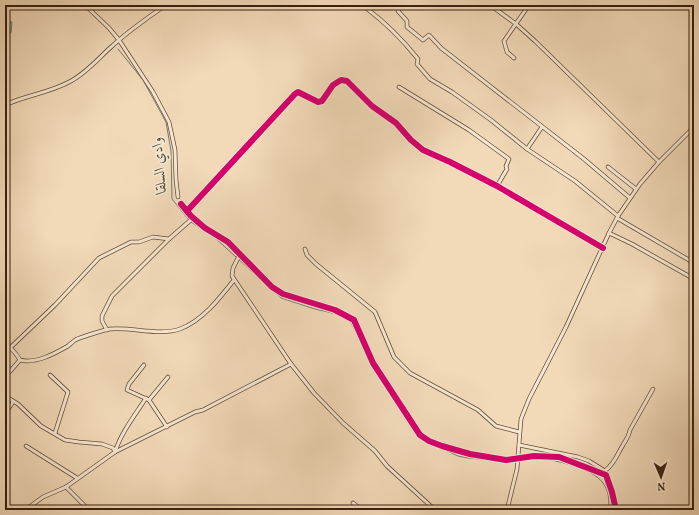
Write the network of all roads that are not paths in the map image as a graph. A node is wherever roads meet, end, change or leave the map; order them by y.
1 (85, 5) edge
2 (166, 5) edge
3 (365, 5) edge
4 (401, 5) edge
5 (490, 5) edge
6 (530, 5) edge
7 (516, 24) junction
8 (119, 40) junction
9 (514, 58) dead end
10 (399, 88) dead end
11 (5, 105) edge
12 (694, 127) edge
13 (542, 128) junction
14 (528, 148) junction
15 (659, 162) junction
16 (608, 167) dead end
17 (496, 186) junction
18 (636, 189) junction
19 (178, 197) dead end
20 (630, 198) junction
21 (181, 204) dead end
22 (187, 211) junction
23 (618, 217) junction
24 (193, 218) junction
25 (609, 233) junction
26 (169, 239) junction
27 (603, 248) junction
28 (305, 250) dead end
29 (240, 254) junction
30 (694, 263) edge
31 (694, 279) edge
32 (234, 280) junction
33 (107, 330) junction
34 (5, 345) edge
35 (11, 347) junction
36 (20, 360) junction
37 (291, 364) junction
38 (144, 365) dead end
39 (50, 375) dead end
40 (168, 377) dead end
41 (5, 380) edge
42 (653, 390) dead end
43 (5, 396) edge
44 (147, 399) junction
45 (13, 402) junction
46 (5, 414) edge
47 (167, 426) junction
48 (519, 432) junction
49 (54, 433) junction
50 (519, 445) junction
51 (26, 446) dead end
52 (115, 452) junction
53 (518, 459) junction
54 (76, 478) junction
55 (66, 487) junction
56 (353, 503) dead end
57 (25, 510) edge
58 (89, 510) edge
59 (362, 510) edge
60 (435, 510) edge
61 (507, 510) edge
62 (616, 510) edge

1 - 8 street
2 - 8 street
3 - 14 street
4 - 13 street
5 - 7 street
6 - 7 street
7 - 9 street
7 - 15 street
8 - 11 street
8 - 19 street
10 - 17 street
12 - 15 street
13 - 14 street
13 - 20 street
14 - 23 street
15 - 18 street
16 - 18 street
17 - 22 street
17 - 27 street
18 - 20 street
20 - 23 street
21 - 22 street
22 - 24 street
23 - 25 street
23 - 30 street
24 - 26 street
24 - 29 street
25 - 27 street
25 - 31 street
26 - 33 street
26 - 35 street
27 - 48 street
28 - 48 street
29 - 32 street
29 - 53 street
32 - 33 street
32 - 37 street
33 - 36 street
34 - 35 street
35 - 36 street
36 - 41 street
37 - 47 street
37 - 60 street
38 - 44 street
39 - 49 street
40 - 44 street
42 - 50 street
43 - 45 street
44 - 47 street
44 - 52 street
45 - 46 street
45 - 49 street
47 - 52 street
48 - 50 street
49 - 52 street
50 - 53 street
51 - 54 street
52 - 54 street
53 - 61 street
53 - 62 street
54 - 55 street
55 - 57 street
55 - 58 street
56 - 59 street

